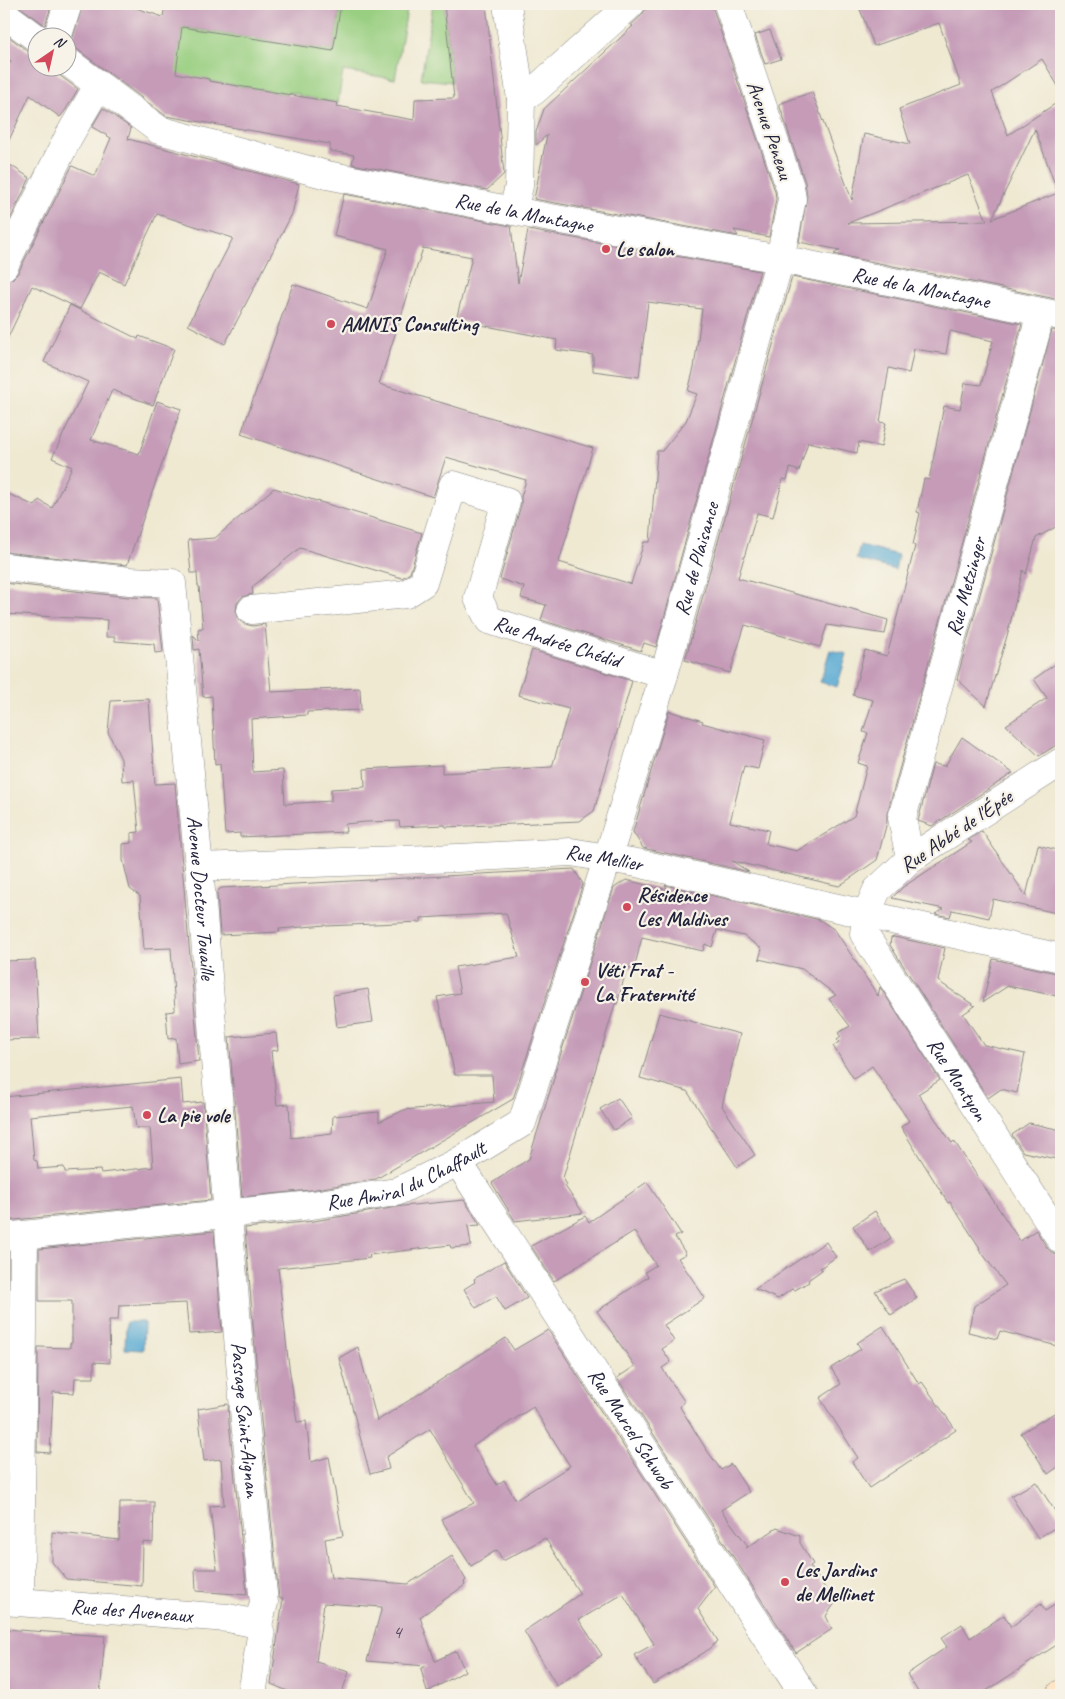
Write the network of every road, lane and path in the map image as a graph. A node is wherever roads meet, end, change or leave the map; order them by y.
1 (68, 4) edge
2 (507, 4) edge
3 (631, 4) edge
4 (728, 4) edge
5 (4, 14) edge
6 (60, 28) edge
7 (28, 31) edge
8 (78, 70) edge
9 (98, 86) junction
10 (521, 99) junction
11 (513, 211) junction
12 (780, 259) junction
13 (4, 266) edge
14 (1051, 314) edge
15 (4, 567) edge
16 (250, 610) dead end
17 (664, 675) junction
18 (1061, 762) edge
19 (608, 857) junction
20 (910, 859) junction
21 (199, 867) junction
22 (866, 915) junction
23 (1061, 958) edge
24 (458, 1162) junction
25 (229, 1213) junction
26 (14, 1237) edge
27 (1061, 1240) edge
28 (12, 1601) edge
29 (258, 1624) junction
30 (252, 1695) edge
31 (804, 1695) edge

1 - 6 street
2 - 10 street
3 - 10 street
4 - 12 street, Avenue Peneau
5 - 7 street
8 - 9 street, Rue de la Montagne
9 - 11 street, Rue de la Montagne
9 - 13 street
10 - 11 street
11 - 12 street, Rue de la Montagne
12 - 14 street, Rue de la Montagne
12 - 17 street, Rue de Plaisance
14 - 20 street, Rue Metzinger
15 - 21 street, Avenue Docteur Touaille
16 - 17 street, Rue Andrée Chédid
17 - 19 street, Rue de Plaisance
18 - 20 street, Rue Abbé de l'Épée
19 - 21 street, Rue Mellier
19 - 22 street, Rue Mellier
19 - 24 street, Rue Amiral du Chaffault
20 - 22 street, Rue Abbé de l'Épée
21 - 25 street, Avenue Docteur Touaille
22 - 23 street, Rue Mellier
22 - 27 street, Rue Montyon
24 - 25 street, Rue Amiral du Chaffault
24 - 31 street, Rue Marcel Schwob
25 - 26 street, Rue Amiral du Chaffault
25 - 29 street, Passage Saint-Aignan
26 - 28 street
28 - 29 street, Rue des Aveneaux
29 - 30 street, Passage Saint-Aignan

